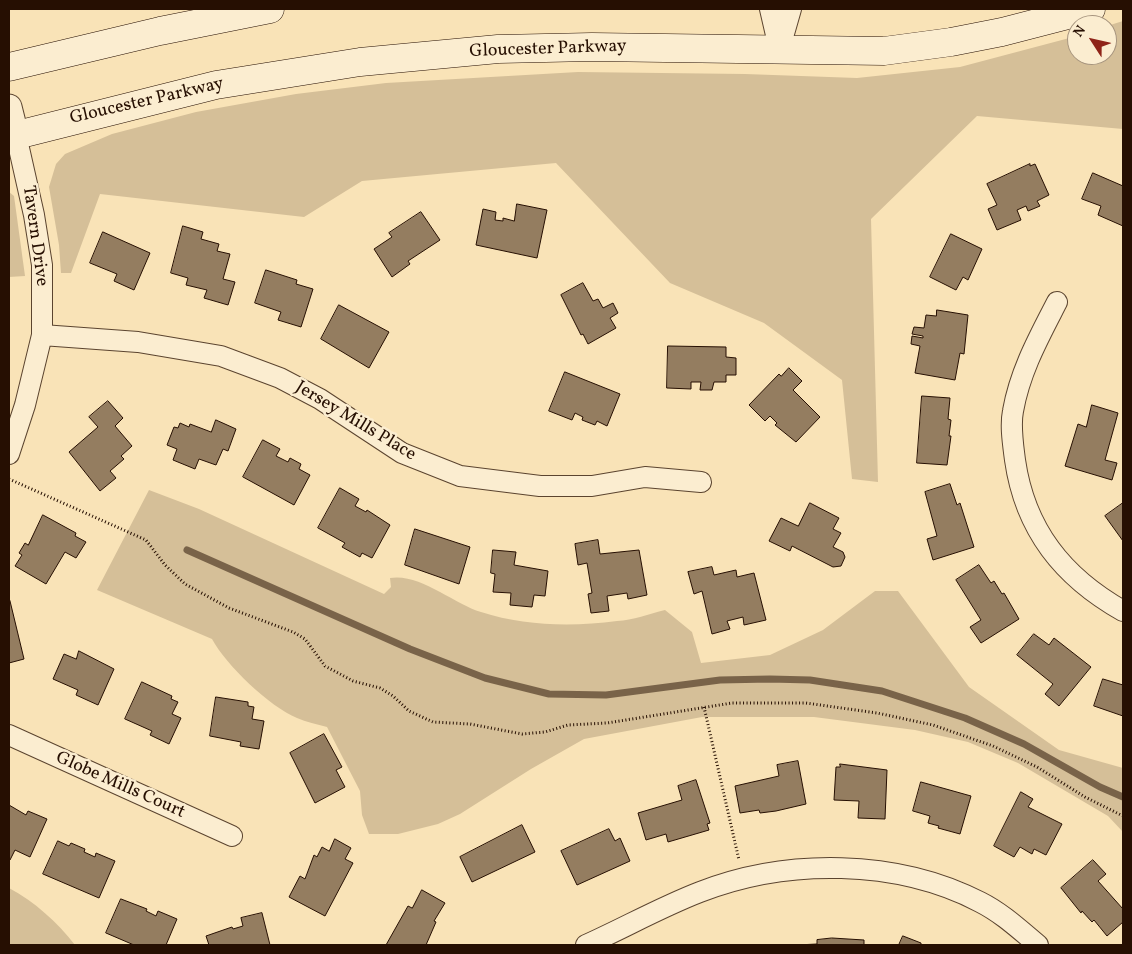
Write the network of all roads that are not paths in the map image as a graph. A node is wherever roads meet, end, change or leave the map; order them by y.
1 (270, 9) edge
2 (770, 9) edge
3 (791, 9) edge
4 (1091, 9) edge
5 (779, 51) junction
6 (9, 67) edge
7 (9, 107) edge
8 (12, 136) edge
9 (1057, 302) dead end
10 (42, 334) junction
11 (9, 454) edge
12 (701, 482) dead end
13 (1123, 612) edge
14 (9, 735) edge
15 (232, 836) dead end
16 (586, 945) edge
17 (1038, 945) edge

1 - 6 main road
2 - 5 street
3 - 5 street
4 - 5 main road, Gloucester Parkway
5 - 8 main road, Gloucester Parkway
7 - 8 street
8 - 10 street, Tavern Drive
9 - 13 street
10 - 11 street, Tavern Drive
10 - 12 street, Jersey Mills Place
14 - 15 street, Globe Mills Court
16 - 17 street

